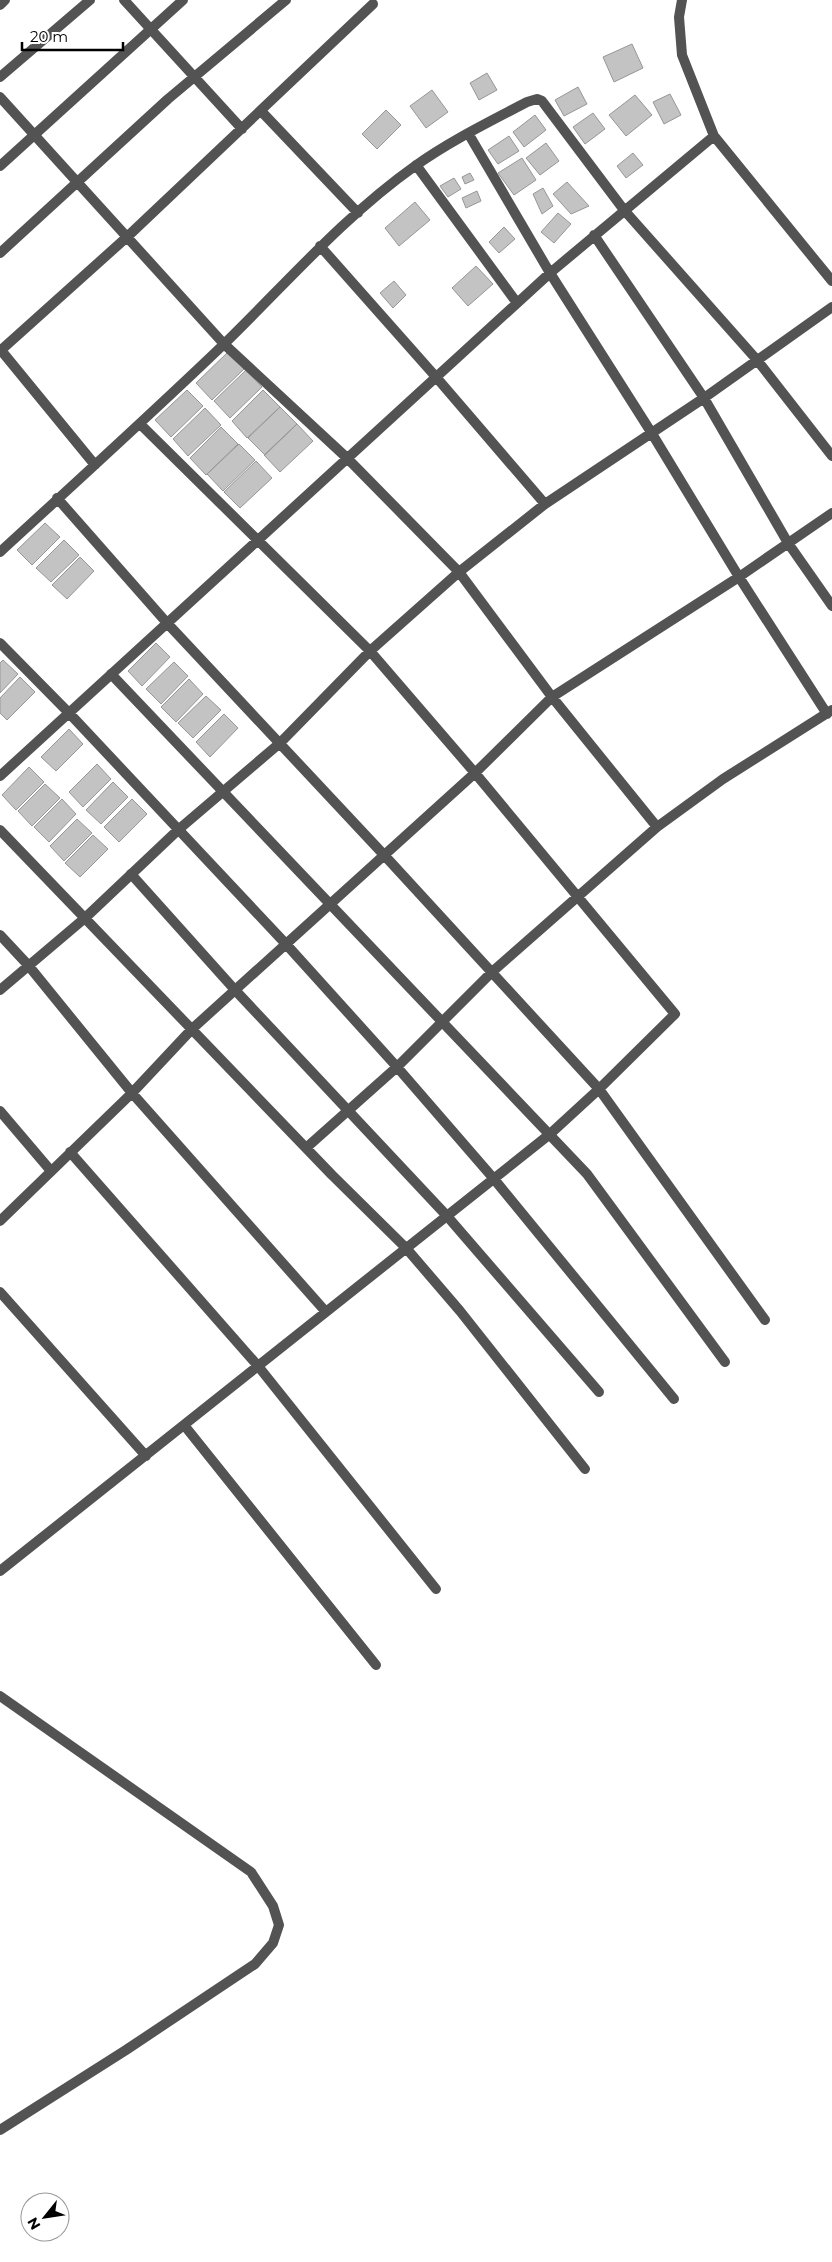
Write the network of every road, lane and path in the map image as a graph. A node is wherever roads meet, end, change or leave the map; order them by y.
1 (5, 0) edge
2 (90, 0) edge
3 (124, 0) edge
4 (183, 0) edge
5 (286, 0) edge
6 (682, 0) edge
7 (373, 4) dead end
8 (0, 5) edge
9 (151, 29) junction
10 (0, 77) edge
11 (194, 77) junction
12 (0, 97) edge
13 (260, 111) junction
14 (242, 129) junction
15 (468, 132) junction
16 (34, 134) junction
17 (714, 136) junction
18 (416, 165) junction
19 (0, 166) edge
20 (78, 183) junction
21 (624, 210) junction
22 (358, 213) junction
23 (594, 235) junction
24 (128, 237) junction
25 (320, 246) junction
26 (0, 253) edge
27 (550, 273) junction
28 (832, 281) edge
29 (517, 303) junction
30 (832, 307) edge
31 (224, 344) junction
32 (0, 350) edge
33 (757, 360) junction
34 (436, 377) junction
35 (704, 398) junction
36 (140, 424) junction
37 (651, 432) junction
38 (832, 456) edge
39 (347, 458) junction
40 (95, 465) junction
41 (57, 498) junction
42 (545, 504) junction
43 (832, 513) edge
44 (258, 539) junction
45 (788, 543) junction
46 (0, 552) edge
47 (459, 572) junction
48 (739, 577) junction
49 (832, 606) edge
50 (167, 623) junction
51 (0, 642) edge
52 (370, 651) junction
53 (111, 674) junction
54 (552, 697) junction
55 (829, 712) edge
56 (69, 713) junction
57 (280, 743) junction
58 (475, 773) junction
59 (0, 776) edge
60 (222, 793) junction
61 (657, 827) junction
62 (0, 830) edge
63 (178, 830) junction
64 (385, 856) junction
65 (131, 874) junction
66 (578, 896) junction
67 (329, 904) junction
68 (85, 918) junction
69 (0, 935) edge
70 (285, 943) junction
71 (28, 965) junction
72 (492, 972) junction
73 (0, 990) edge
74 (235, 990) junction
75 (442, 1023) junction
76 (192, 1030) junction
77 (397, 1068) junction
78 (599, 1089) junction
79 (132, 1093) junction
80 (350, 1110) junction
81 (0, 1111) edge
82 (550, 1134) junction
83 (306, 1148) junction
84 (70, 1152) junction
85 (51, 1171) junction
86 (494, 1179) junction
87 (447, 1216) junction
88 (0, 1221) edge
89 (406, 1248) junction
90 (0, 1292) edge
91 (326, 1312) junction
92 (765, 1320) dead end
93 (725, 1362) dead end
94 (258, 1366) junction
95 (599, 1392) dead end
96 (674, 1399) dead end
97 (184, 1425) junction
98 (146, 1456) junction
99 (585, 1469) dead end
100 (0, 1571) edge
101 (436, 1589) dead end
102 (376, 1665) dead end
103 (0, 1696) edge
104 (0, 2130) edge

1 - 8 street
2 - 10 street
3 - 9 street
4 - 9 street
5 - 11 street
6 - 17 street
7 - 13 street
9 - 11 street
9 - 16 street
11 - 14 street
11 - 20 street
12 - 16 street
13 - 14 street
13 - 22 street
14 - 24 street
15 - 18 street
15 - 21 street
15 - 27 street
16 - 19 street
16 - 20 street
17 - 21 street
17 - 28 street
18 - 22 street
18 - 29 street
20 - 24 street
20 - 26 street
21 - 23 street
21 - 33 street
22 - 25 street
23 - 27 street
23 - 35 street
24 - 31 street
24 - 32 street
25 - 31 street
25 - 34 street
27 - 29 street
27 - 37 street
29 - 34 street
30 - 33 street
31 - 36 street
31 - 39 street
32 - 40 street
33 - 35 street
33 - 38 street
34 - 39 street
34 - 42 street
35 - 37 street
35 - 45 street
36 - 40 street
36 - 44 street
37 - 42 street
37 - 48 street
39 - 44 street
39 - 47 street
40 - 41 street
41 - 46 street
41 - 50 street
42 - 47 street
43 - 45 street
44 - 50 street
44 - 52 street
45 - 48 street
45 - 49 street
47 - 52 street
47 - 54 street
48 - 54 street
48 - 55 street
50 - 53 street
50 - 57 street
51 - 56 street
52 - 57 street
52 - 58 street
53 - 56 street
53 - 60 street
54 - 58 street
54 - 61 street
55 - 61 street
56 - 59 street
56 - 63 street
57 - 60 street
57 - 64 street
58 - 64 street
58 - 66 street
60 - 63 street
60 - 67 street
61 - 66 street
62 - 68 street
63 - 65 street
63 - 70 street
64 - 67 street
64 - 72 street
65 - 68 street
65 - 74 street
66 - 72 street
66 - 78 street
67 - 70 street
67 - 75 street
68 - 71 street
68 - 76 street
69 - 71 street
70 - 74 street
70 - 77 street
71 - 73 street
71 - 79 street
72 - 75 street
72 - 78 street
74 - 76 street
74 - 80 street
75 - 77 street
75 - 82 street
76 - 79 street
76 - 83 street
77 - 80 street
77 - 86 street
78 - 82 street
78 - 92 street
79 - 84 street
79 - 91 street
80 - 83 street
80 - 87 street
81 - 85 street
82 - 86 street
82 - 93 street
83 - 89 street
84 - 85 street
84 - 94 street
85 - 88 street
86 - 87 street
86 - 96 street
87 - 89 street
87 - 95 street
89 - 91 street
89 - 99 street
90 - 98 street
91 - 94 street
94 - 97 street
94 - 101 street
97 - 98 street
97 - 102 street
98 - 100 street
103 - 104 street

